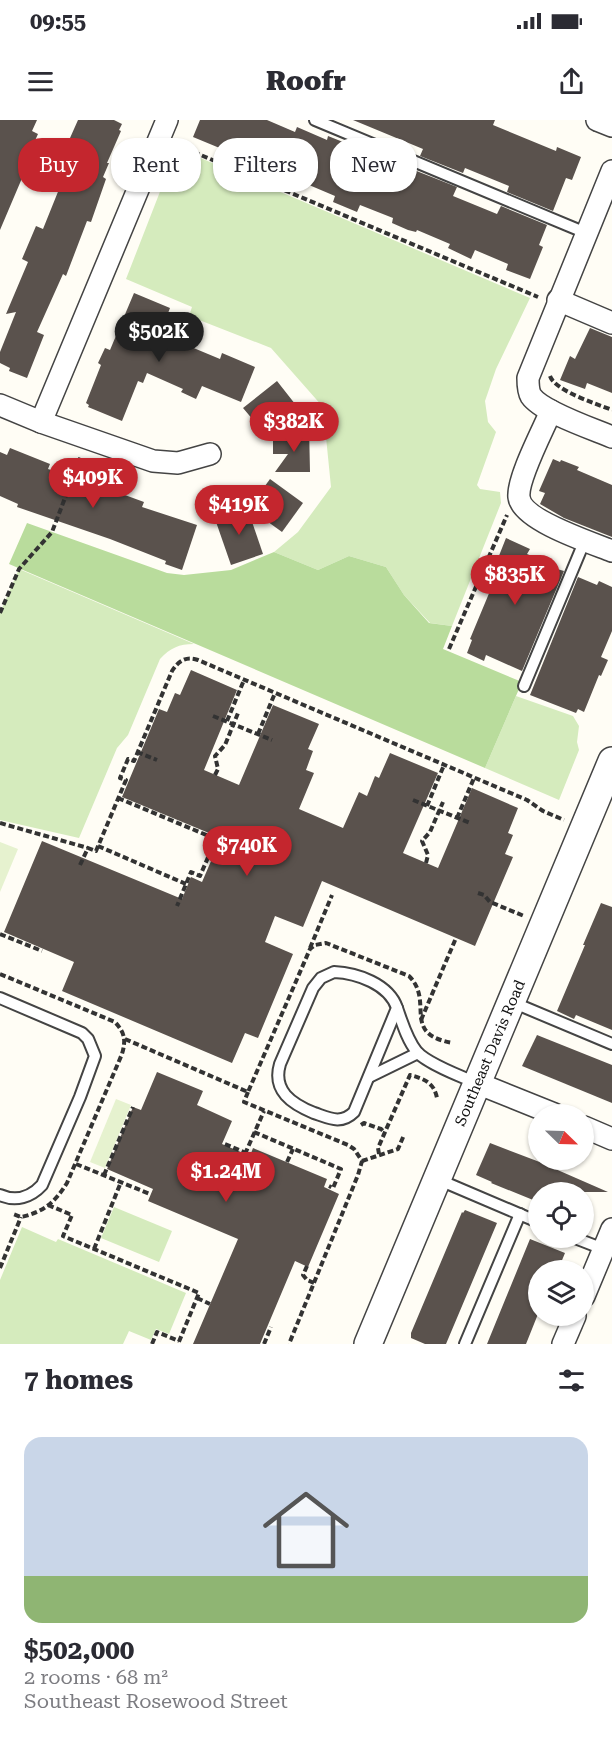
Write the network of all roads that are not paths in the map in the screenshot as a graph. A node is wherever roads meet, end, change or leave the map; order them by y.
1 (315, 120) edge
2 (597, 120) edge
3 (612, 126) edge
4 (164, 129) edge
5 (612, 171) edge
6 (586, 234) junction
7 (548, 298) junction
8 (612, 323) edge
9 (0, 405) edge
10 (551, 411) junction
11 (41, 422) junction
12 (612, 437) edge
13 (210, 454) dead end
14 (585, 540) junction
15 (612, 551) edge
16 (524, 686) dead end
17 (612, 763) edge
18 (0, 998) edge
19 (511, 1002) junction
20 (397, 1008) junction
21 (612, 1044) edge
22 (418, 1053) junction
23 (369, 1077) junction
24 (477, 1083) junction
25 (529, 1104) edge
26 (594, 1131) edge
27 (612, 1139) edge
28 (437, 1179) junction
29 (0, 1195) edge
30 (520, 1214) junction
31 (528, 1218) edge
32 (612, 1229) edge
33 (594, 1245) edge
34 (608, 1251) edge
35 (594, 1277) edge
36 (571, 1326) edge
37 (368, 1344) edge
38 (465, 1344) edge
39 (563, 1344) edge

1 - 6 lane
2 - 3 street
4 - 11 street
5 - 6 street
6 - 7 street
7 - 8 street
7 - 10 street
9 - 11 street
10 - 12 street
10 - 14 street
11 - 13 street
14 - 15 street
14 - 16 lane
17 - 19 street, Southeast Davis Road
18 - 29 lane
19 - 21 lane
19 - 24 street, Southeast Davis Road
20 - 22 lane
20 - 23 lane
20 - 23 lane
22 - 23 lane
22 - 24 lane
24 - 25 street
24 - 28 street, Southeast Davis Road
26 - 27 street
28 - 30 lane
28 - 37 street, Southeast Davis Road
30 - 31 lane
30 - 38 lane
32 - 34 street
33 - 34 lane
34 - 35 street
36 - 39 street

